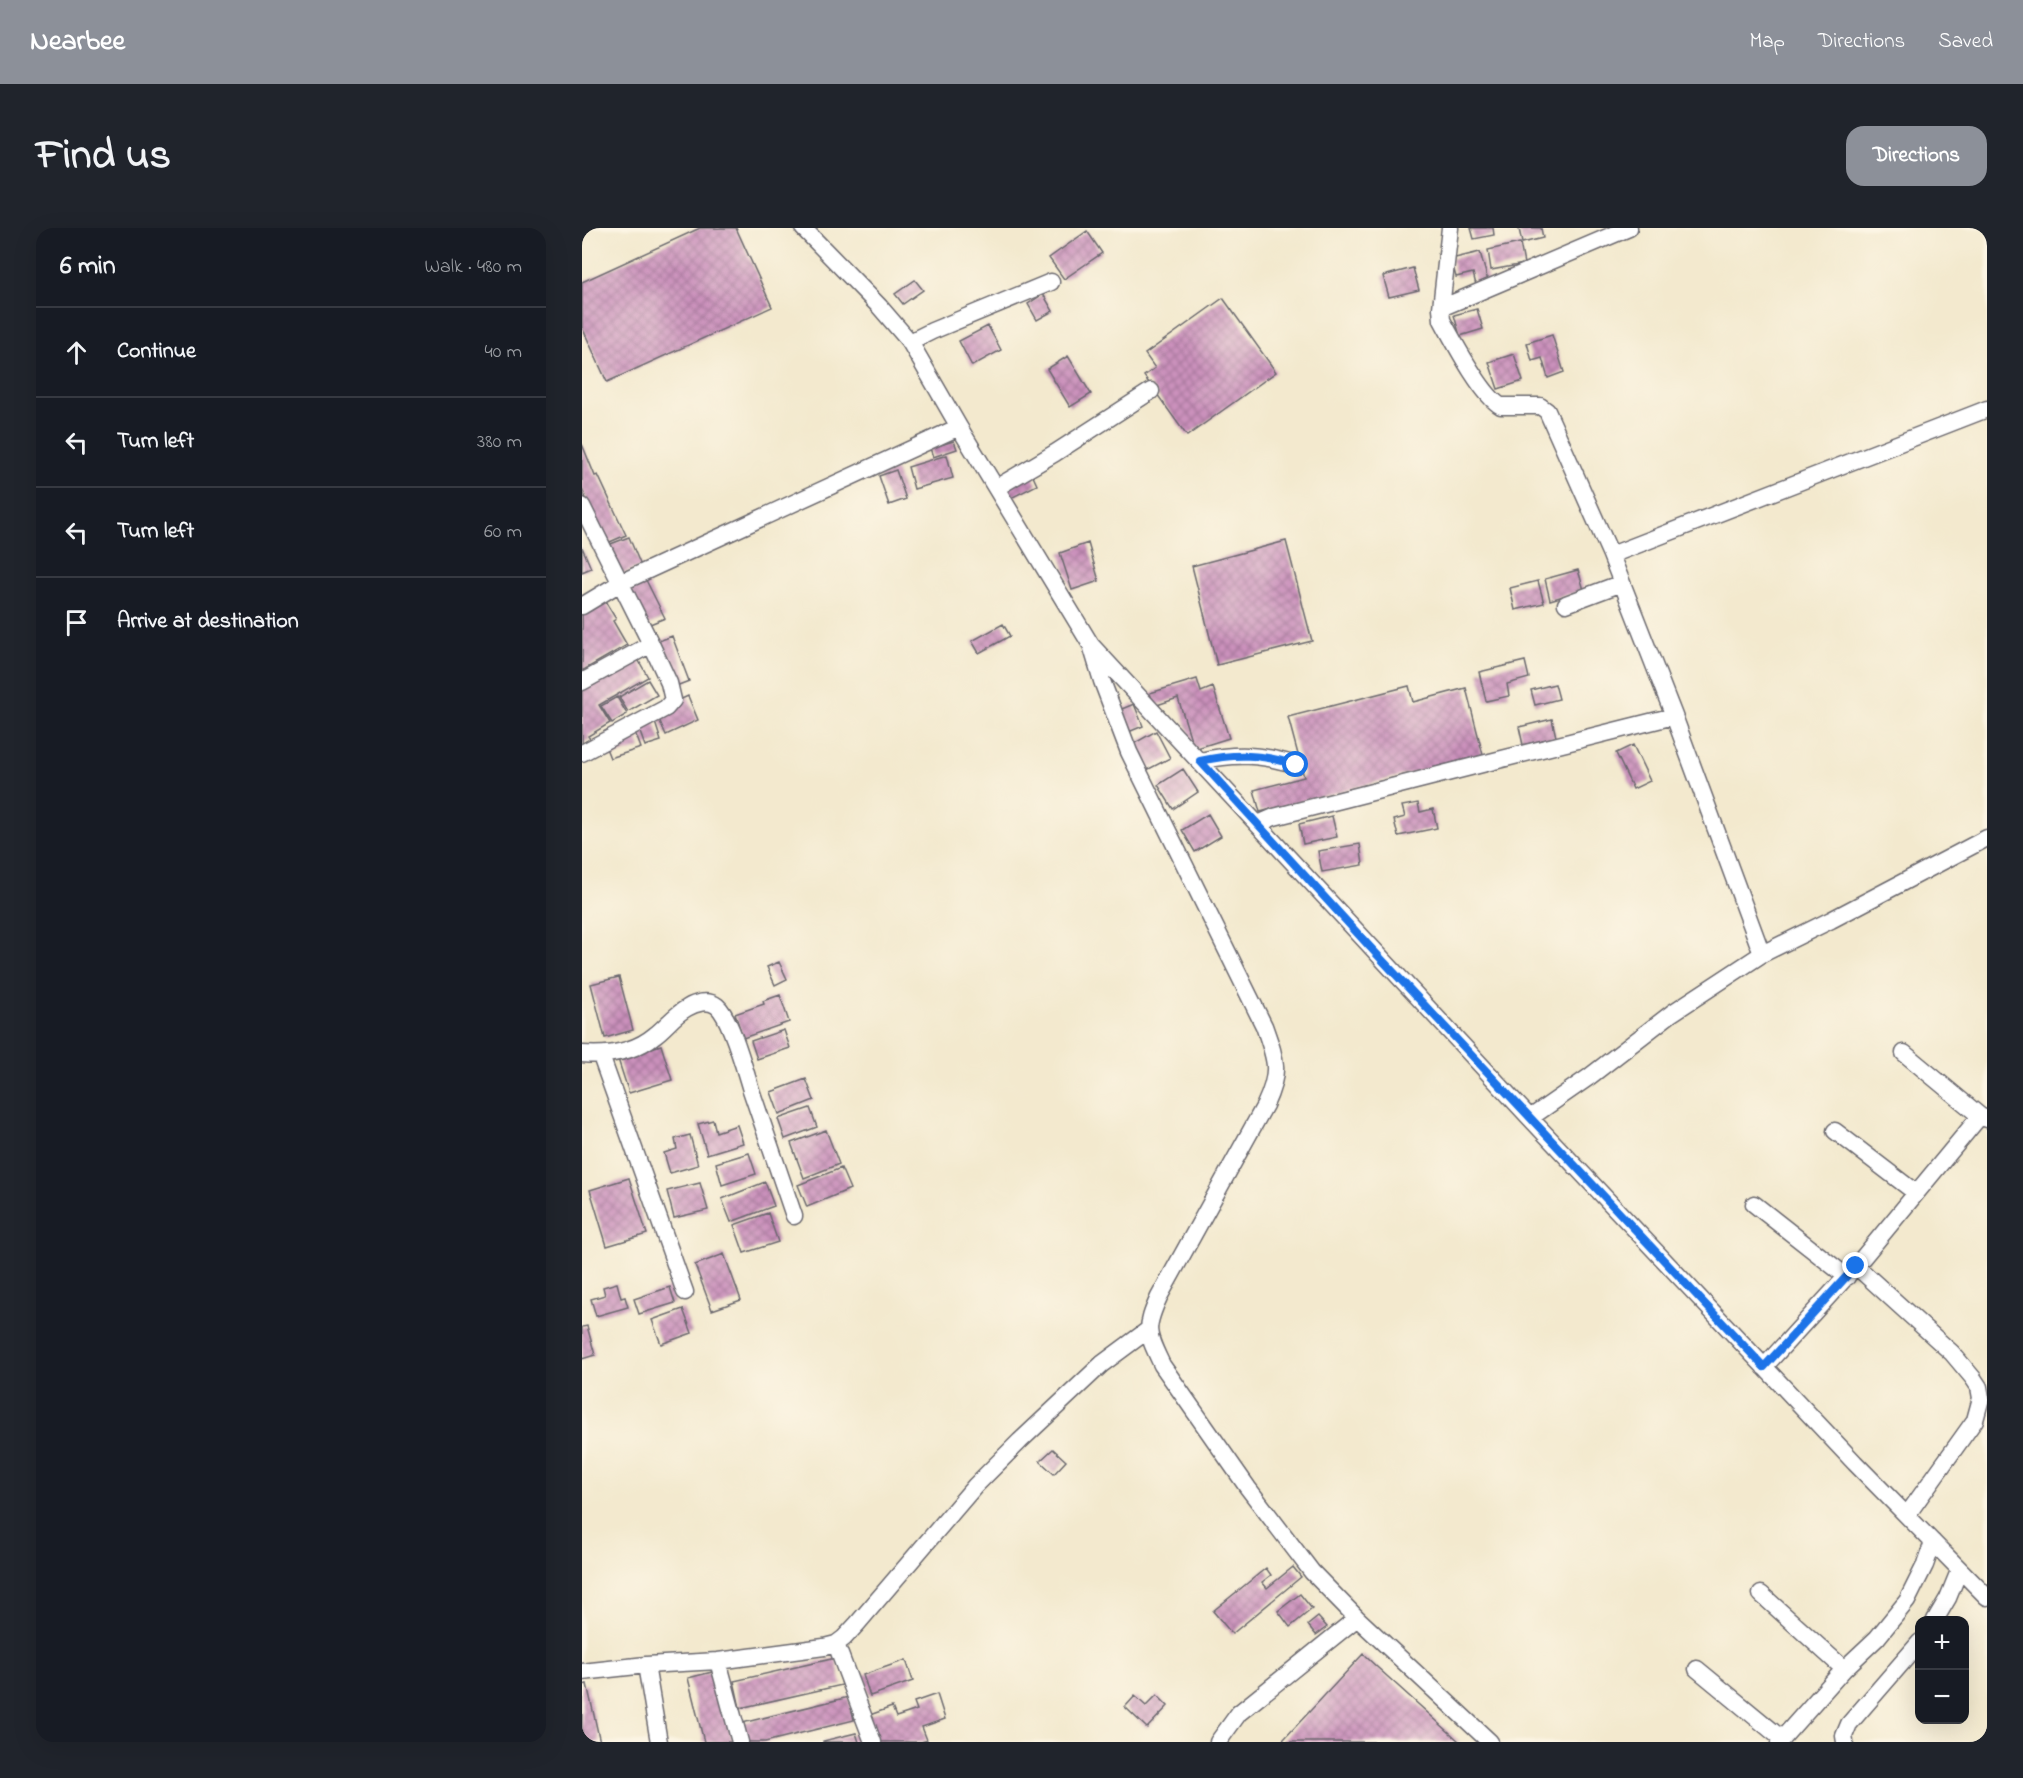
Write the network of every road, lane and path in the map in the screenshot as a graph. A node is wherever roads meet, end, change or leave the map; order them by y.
1 (803, 228) edge
2 (1450, 228) edge
3 (1629, 228) edge
4 (1051, 282) dead end
5 (1440, 309) junction
6 (910, 342) junction
7 (1151, 391) dead end
8 (1987, 408) edge
9 (959, 427) junction
10 (996, 488) junction
11 (582, 507) edge
12 (1611, 555) junction
13 (1622, 583) junction
14 (620, 584) junction
15 (1566, 604) dead end
16 (582, 606) edge
17 (651, 644) junction
18 (1091, 645) junction
19 (582, 682) edge
20 (1674, 716) junction
21 (582, 753) edge
22 (1200, 761) junction
23 (1296, 765) dead end
24 (1258, 824) junction
25 (1987, 838) edge
26 (1762, 954) junction
27 (1904, 1053) dead end
28 (582, 1054) edge
29 (600, 1056) junction
30 (1983, 1117) edge
31 (1530, 1118) junction
32 (1834, 1131) dead end
33 (1916, 1193) junction
34 (1754, 1204) dead end
35 (794, 1216) dead end
36 (1852, 1271) junction
37 (685, 1292) dead end
38 (1148, 1330) junction
39 (1764, 1367) junction
40 (1907, 1515) junction
41 (1933, 1542) junction
42 (1959, 1570) junction
43 (1761, 1594) dead end
44 (1987, 1597) edge
45 (1937, 1616) edge
46 (1357, 1618) junction
47 (836, 1644) junction
48 (1915, 1648) edge
49 (718, 1661) junction
50 (646, 1665) junction
51 (1697, 1669) dead end
52 (1844, 1669) junction
53 (582, 1672) edge
54 (1780, 1740) edge
55 (659, 1742) edge
56 (740, 1742) edge
57 (873, 1742) edge
58 (1218, 1742) edge
59 (1490, 1742) edge
60 (1845, 1742) edge

1 - 6 street
2 - 5 street
3 - 5 street
4 - 6 street
5 - 12 street
6 - 9 street
7 - 10 street
8 - 12 street
9 - 10 street
9 - 14 street
10 - 18 street
11 - 14 street
12 - 13 street
13 - 15 street
13 - 20 street
14 - 16 street
14 - 17 street
17 - 19 street
17 - 21 street
18 - 22 street
18 - 38 street
20 - 24 street
20 - 26 street
22 - 23 street
22 - 24 street
24 - 31 street
25 - 26 street
26 - 31 street
27 - 30 street
28 - 29 street
29 - 35 street
29 - 37 street
30 - 33 street
31 - 39 street
32 - 33 street
33 - 36 street
34 - 36 street
36 - 39 street
36 - 40 street
38 - 46 street
38 - 47 street
39 - 40 street
40 - 41 street
41 - 42 street
41 - 52 street
42 - 44 street
42 - 45 street
43 - 52 street
46 - 58 street
46 - 59 street
47 - 49 street
47 - 57 street
48 - 60 street
49 - 50 street
49 - 56 street
50 - 53 street
50 - 55 street
51 - 54 street
52 - 54 street

